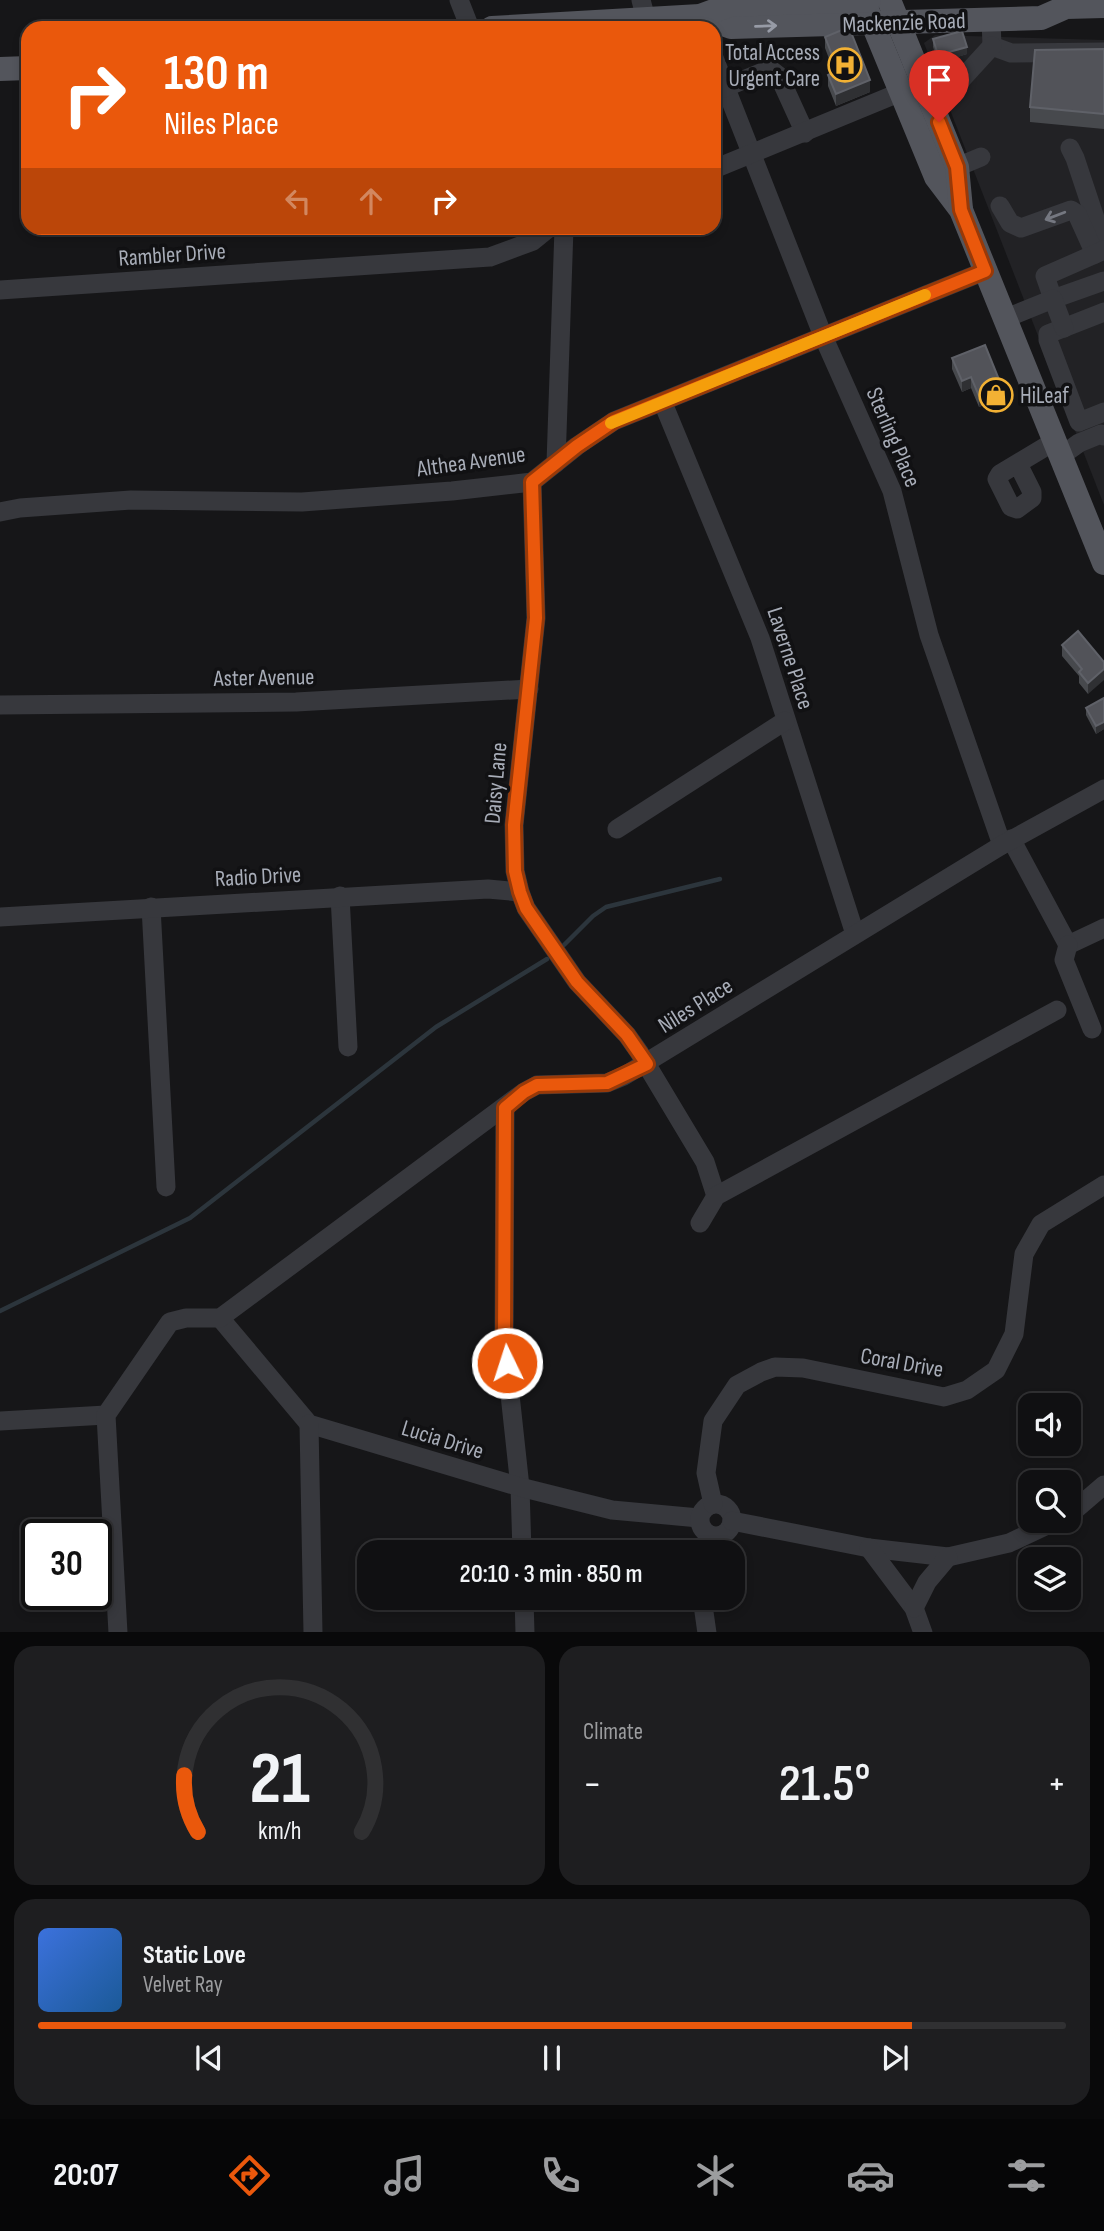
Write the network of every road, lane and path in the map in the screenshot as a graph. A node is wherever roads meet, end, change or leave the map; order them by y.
1 (459, 0) edge
2 (863, 0) edge
3 (1058, 3) edge
4 (1104, 6) edge
5 (643, 10) edge
6 (893, 11) edge
7 (871, 12) edge
8 (991, 19) junction
9 (467, 21) edge
10 (551, 21) edge
11 (697, 21) edge
12 (704, 21) edge
13 (721, 25) edge
14 (992, 46) junction
15 (1104, 52) edge
16 (21, 68) edge
17 (0, 69) edge
18 (721, 79) edge
19 (724, 88) junction
20 (901, 92) junction
21 (930, 99) junction
22 (805, 133) junction
23 (1070, 148) dead end
24 (753, 155) junction
25 (981, 157) dead end
26 (721, 166) edge
27 (957, 167) junction
28 (1000, 206) dead end
29 (961, 210) junction
30 (541, 235) edge
31 (564, 235) edge
32 (1101, 250) edge
33 (985, 271) junction
34 (1104, 281) edge
35 (0, 290) edge
36 (1053, 299) junction
37 (1104, 312) edge
38 (1006, 318) junction
39 (1064, 328) junction
40 (823, 336) junction
41 (663, 403) junction
42 (1104, 412) edge
43 (1104, 436) edge
44 (1058, 449) junction
45 (556, 463) junction
46 (1018, 464) dead end
47 (532, 482) junction
48 (0, 512) edge
49 (1102, 550) edge
50 (529, 690) junction
51 (0, 705) edge
52 (785, 721) junction
53 (1104, 789) edge
54 (617, 829) dead end
55 (1007, 842) junction
56 (520, 892) junction
57 (340, 896) junction
58 (151, 907) junction
59 (0, 916) edge
60 (1104, 928) edge
61 (855, 934) junction
62 (1068, 945) junction
63 (1057, 1010) dead end
64 (1092, 1029) dead end
65 (348, 1047) dead end
66 (647, 1064) junction
67 (505, 1108) junction
68 (1104, 1185) edge
69 (166, 1187) dead end
70 (716, 1196) junction
71 (700, 1223) dead end
72 (220, 1318) junction
73 (106, 1415) junction
74 (0, 1421) edge
75 (309, 1424) junction
76 (1104, 1485) edge
77 (520, 1488) junction
78 (1081, 1505) edge
79 (706, 1511) junction
80 (732, 1521) junction
81 (1030, 1533) edge
82 (522, 1540) edge
83 (708, 1540) edge
84 (716, 1540) edge
85 (869, 1548) junction
86 (948, 1557) junction
87 (914, 1608) junction
88 (524, 1610) edge
89 (704, 1610) edge
90 (118, 1632) edge
91 (313, 1632) edge
92 (525, 1632) edge
93 (707, 1632) edge
94 (923, 1632) edge

1 - 9 street
2 - 7 main road
2 - 12 main road, Mackenzie Road
3 - 4 main road, Mackenzie Road
3 - 8 main road, Mackenzie Road
5 - 10 main road, Mackenzie Road
5 - 11 main road, Mackenzie Road
6 - 7 main road, Mackenzie Road
6 - 8 main road, Mackenzie Road
6 - 21 main road
13 -> 7 main road, Mackenzie Road
7 - 20 main road
8 - 14 street
14 - 15 street
14 - 21 street
16 - 17 main road
18 - 19 street, Sterling Place
19 - 22 street
19 - 24 street, Sterling Place
20 - 22 street
20 - 29 main road
21 - 27 main road
22 - 24 street
23 - 32 street
24 - 26 street
24 - 40 street, Sterling Place
25 - 27 street
27 - 29 main road
32 -> 28 street
29 - 33 main road
30 - 35 street, Rambler Drive
31 - 45 street
32 - 36 street
33 - 38 main road
33 - 40 street, Althea Avenue
34 - 36 street
36 - 38 street
36 - 39 street
37 - 39 street
38 - 44 main road
39 - 42 street
40 - 41 street, Althea Avenue
40 - 55 street, Sterling Place
41 - 45 street, Althea Avenue
41 - 52 street, Laverne Place
43 - 44 street
44 - 46 street
44 - 49 main road
45 - 47 street, Althea Avenue
47 - 48 street, Althea Avenue
47 - 50 street, Daisy Lane
50 - 51 street, Aster Avenue
50 - 56 street, Daisy Lane
52 - 54 street
52 - 61 street, Laverne Place
53 - 55 street, Niles Place
55 - 61 street, Niles Place
55 - 62 street, Sterling Place
56 - 57 street, Radio Drive
56 - 66 street, Daisy Lane
57 - 58 street, Radio Drive
57 - 65 street
58 - 59 street, Radio Drive
58 - 69 street
60 - 62 street
61 - 66 street, Niles Place
62 - 64 street
63 - 70 street
66 - 67 street, Niles Place
66 - 70 street, Daisy Lane
67 - 72 street, Niles Place
67 - 77 street
68 - 79 street, Coral Drive
70 - 71 street
72 - 73 street
72 - 75 street
73 - 74 street
73 - 90 street
75 - 77 street, Lucia Drive
75 - 91 street
76 - 78 street
77 - 79 street, Lucia Drive
77 - 82 street
79 - 80 street
79 - 83 street
80 - 84 street
80 - 85 street
81 - 86 street
85 - 86 street
85 - 87 street
86 - 87 street
87 - 94 street
88 - 92 street
89 - 93 street

